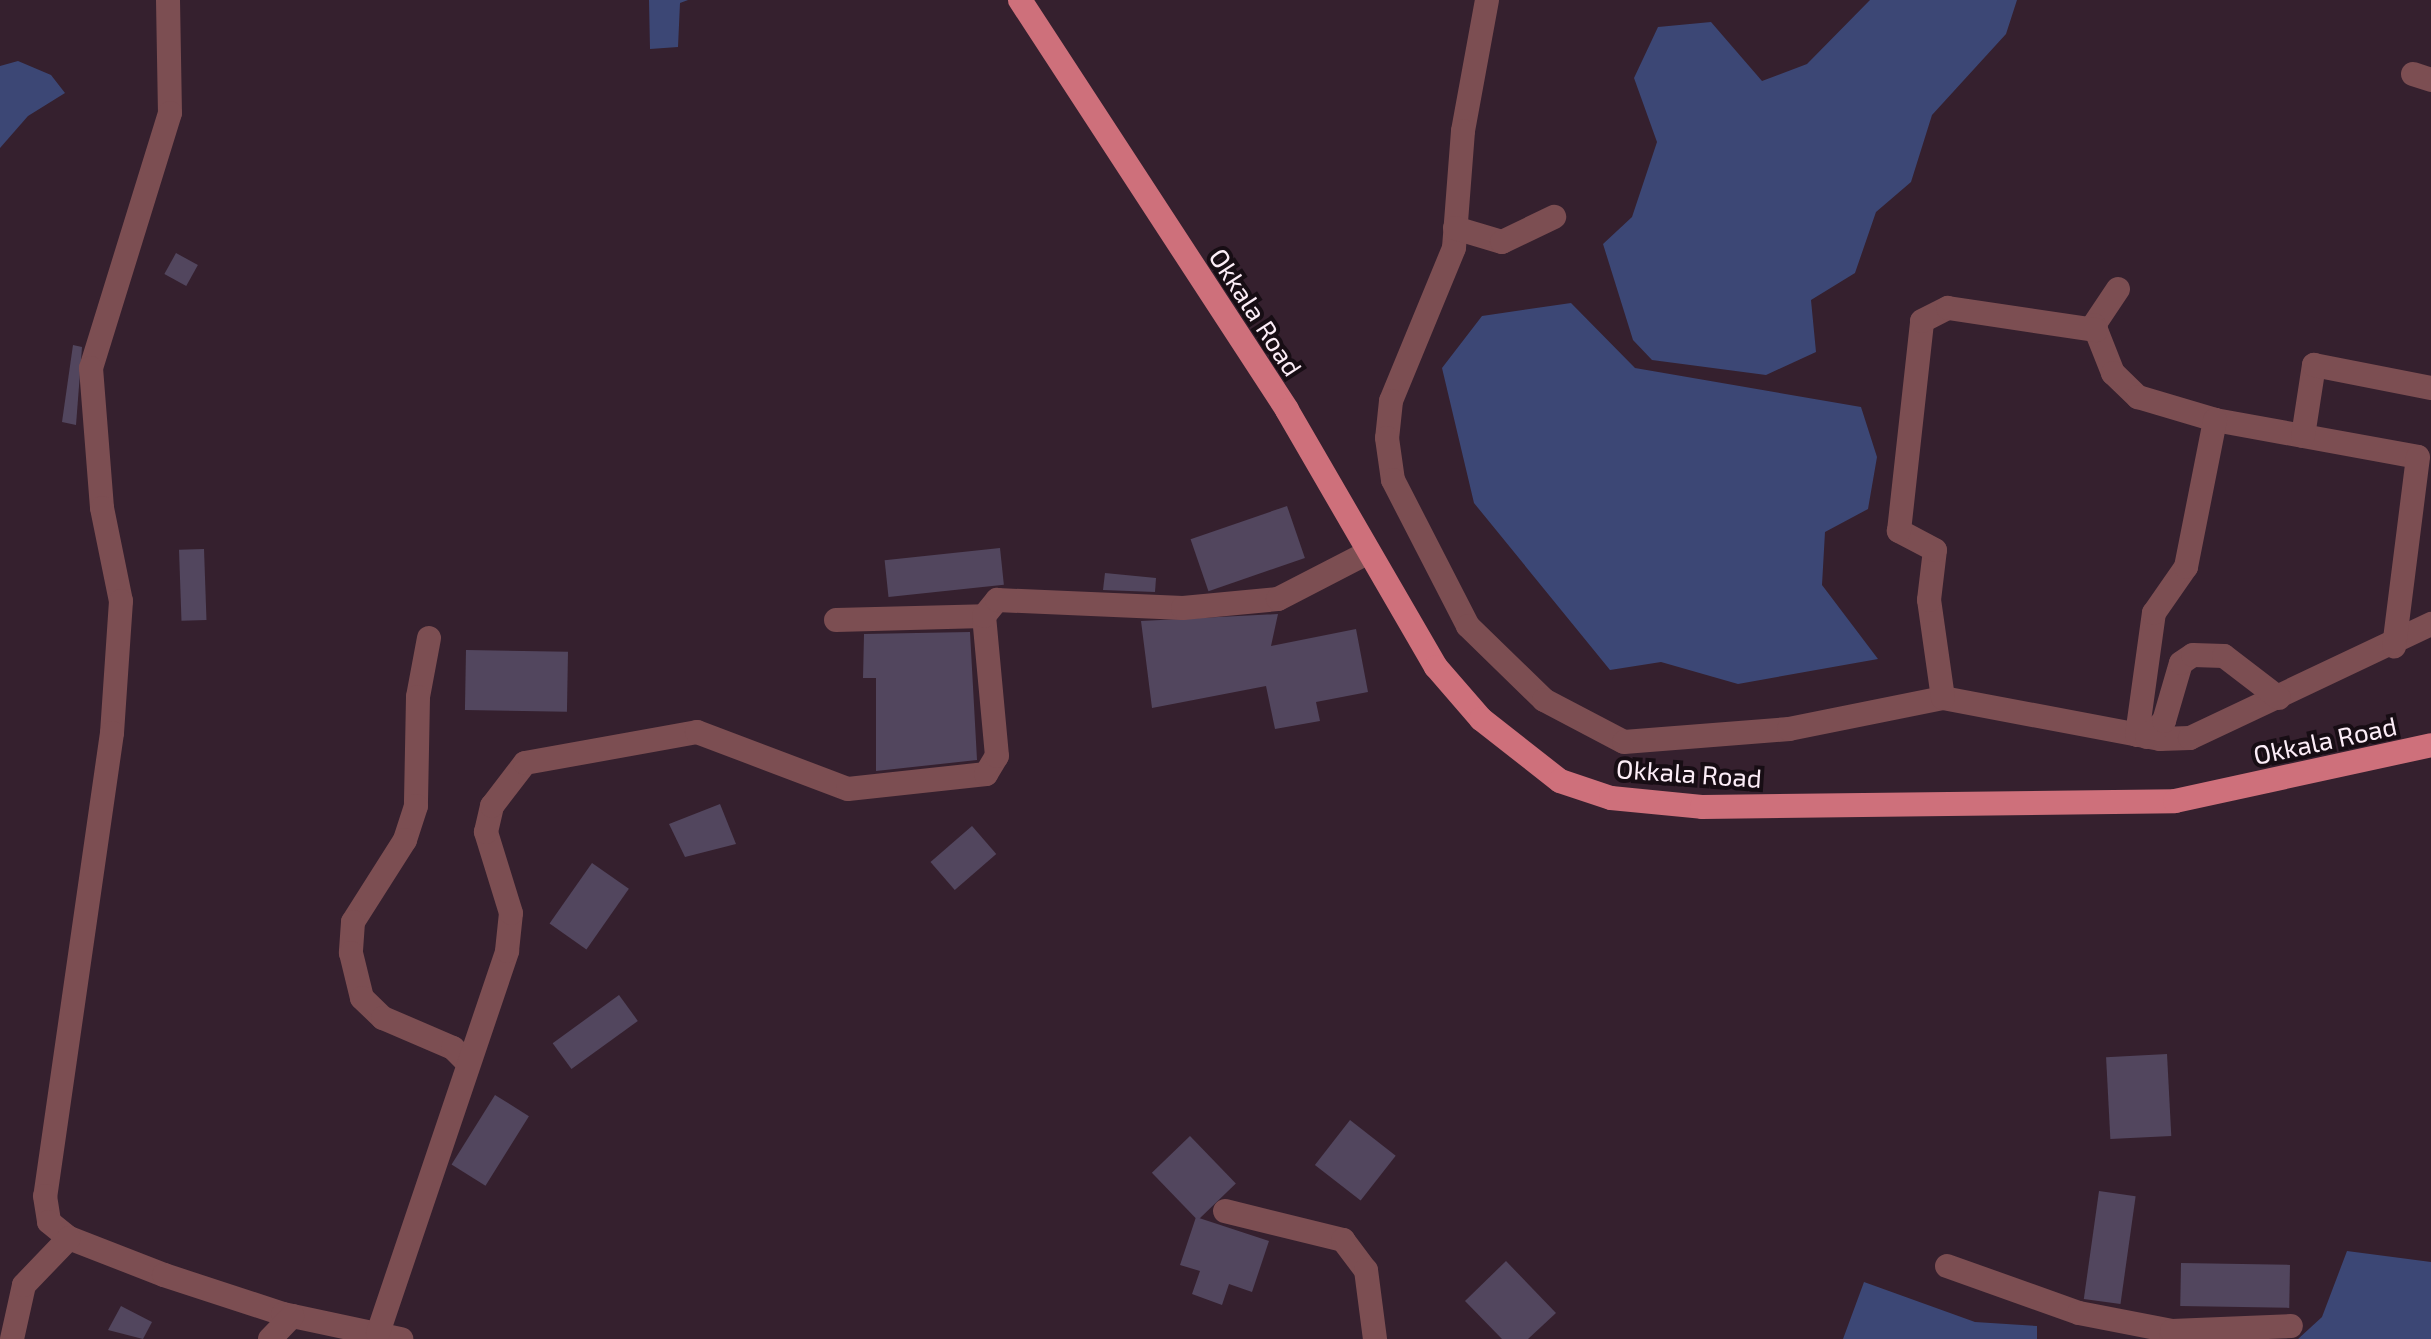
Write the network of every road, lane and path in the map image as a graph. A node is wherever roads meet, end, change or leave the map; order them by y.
1 (168, 0) edge
2 (1020, 0) edge
3 (1487, 0) edge
4 (1554, 217) dead end
5 (1455, 228) junction
6 (2118, 289) dead end
7 (2096, 330) junction
8 (2431, 388) edge
9 (2215, 420) junction
10 (2303, 436) junction
11 (2425, 458) edge
12 (2422, 495) edge
13 (2420, 531) edge
14 (1367, 553) junction
15 (984, 616) junction
16 (836, 620) dead end
17 (2431, 624) edge
18 (429, 638) dead end
19 (2394, 646) junction
20 (1943, 698) junction
21 (2279, 698) junction
22 (2150, 731) junction
23 (2431, 745) edge
24 (467, 1062) junction
25 (1225, 1211) dead end
26 (69, 1238) junction
27 (1947, 1266) dead end
28 (292, 1316) junction
29 (2291, 1326) dead end
30 (2250, 1334) edge
31 (2171, 1335) edge
32 (390, 1336) edge
33 (12, 1339) edge
34 (270, 1339) edge
35 (1375, 1339) edge

1 - 26 street
2 - 14 main road, Okkala Road
3 - 5 street
4 - 5 street
5 - 20 street
6 - 7 street
7 - 9 street
7 - 20 street
8 - 10 street
9 - 10 street
9 - 22 street
10 - 11 street
11 - 12 street
12 - 13 street
13 - 19 street
14 - 15 street
14 - 23 main road, Okkala Road
15 - 16 street
15 - 24 street
17 - 19 street
18 - 24 street
19 - 21 street
20 - 22 street
21 - 22 street
21 - 22 street
24 - 32 street
25 - 35 street
26 - 28 street
26 - 33 street
27 - 31 street
28 - 32 street
28 - 34 street
29 - 30 street
30 - 31 street

